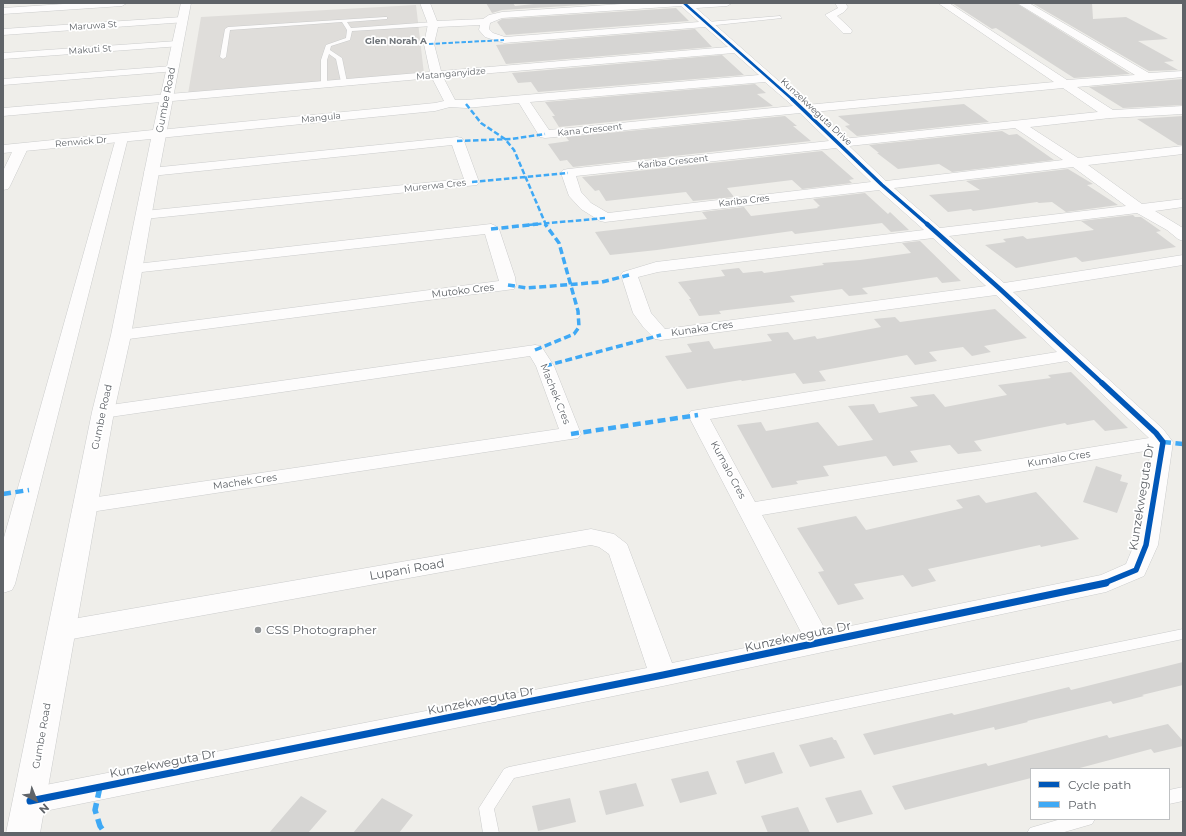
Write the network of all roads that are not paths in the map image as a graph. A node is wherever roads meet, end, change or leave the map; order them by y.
1 (122, 3) edge
2 (727, 3) edge
3 (840, 3) edge
4 (943, 3) edge
5 (1022, 3) edge
6 (429, 4) edge
7 (684, 4) edge
8 (3, 11) edge
9 (184, 12) edge
10 (780, 17) dead end
11 (385, 18) dead end
12 (344, 21) junction
13 (485, 22) junction
14 (433, 24) junction
15 (707, 24) junction
16 (350, 30) junction
17 (847, 30) dead end
18 (3, 32) edge
19 (177, 44) junction
20 (736, 50) junction
21 (327, 51) junction
22 (3, 56) edge
23 (223, 57) dead end
24 (172, 69) junction
25 (1183, 74) edge
26 (436, 75) junction
27 (1145, 76) junction
28 (768, 78) junction
29 (3, 82) edge
30 (344, 82) junction
31 (324, 83) junction
32 (1065, 84) junction
33 (166, 98) junction
34 (522, 99) junction
35 (450, 103) junction
36 (803, 109) junction
37 (1183, 110) edge
38 (3, 112) edge
39 (1110, 114) junction
40 (1017, 124) junction
41 (159, 134) junction
42 (122, 138) junction
43 (839, 145) junction
44 (21, 148) junction
45 (3, 149) edge
46 (1183, 150) edge
47 (1075, 162) junction
48 (151, 172) junction
49 (882, 185) junction
50 (3, 186) edge
51 (1183, 202) edge
52 (1137, 207) junction
53 (144, 215) junction
54 (605, 218) joint
55 (936, 233) junction
56 (1183, 236) edge
57 (1183, 260) edge
58 (133, 268) junction
59 (1000, 289) junction
60 (121, 335) junction
61 (1072, 355) junction
62 (103, 412) junction
63 (1163, 442) junction
64 (84, 506) junction
65 (749, 510) junction
66 (3, 584) edge
67 (61, 631) junction
68 (1183, 634) edge
69 (819, 643) junction
70 (663, 675) junction
71 (1183, 794) edge
72 (1170, 797) edge
73 (30, 801) junction
74 (1083, 820) edge
75 (24, 833) edge
76 (491, 833) edge
77 (1035, 833) edge

1 - 8 street
2 - 7 street
3 - 17 street
4 - 32 street
5 - 27 street
6 - 14 street
7 - 13 street
7 - 15 street, Kunzekweguta Drive
9 - 18 street, Maruwa St
9 - 19 street, Gumbe Road
10 - 15 lane
11 - 12 lane
12 - 16 lane
12 - 23 lane
13 - 14 street
13 - 15 street
14 - 16 lane
14 - 26 street
15 - 20 street, Kunzekweguta Drive
16 - 21 lane
19 - 22 street, Makuti St
19 - 24 street, Gumbe Road
20 - 26 street, Matanganyidze
20 - 28 street, Kunzekweguta Drive
21 - 30 lane
21 - 31 lane
24 - 29 street
24 - 33 street, Gumbe Road
25 - 27 street
26 - 30 street, Matanganyidze
26 - 35 street
27 - 32 street
28 - 34 street
28 - 36 street, Kunzekweguta Drive
30 - 31 street, Matanganyidze
31 - 33 street, Matanganyidze
32 - 36 street
32 - 39 street
33 - 38 street, Matanganyidze
33 - 41 street, Gumbe Road
34 - 35 street, Mangula
34 - 36 street, Kana Crescent
35 - 41 street, Mangula
36 - 43 street, Kunzekweguta Drive
37 - 39 street
39 - 40 street
40 - 43 street
40 - 47 street
41 - 42 street, Renwick Dr
41 - 48 street, Gumbe Road
42 - 44 street, Renwick Dr
42 - 66 street
43 - 49 street, Kunzekweguta Drive
43 - 54 street, Kariba Crescent
44 - 45 street, Renwick Dr
44 - 50 street
46 - 47 street, Kariba Cres
47 - 49 street, Kariba Cres
47 - 52 street
48 - 53 street, Gumbe Road
48 - 53 street, Murerwa Cres
49 - 54 street, Kariba Cres
49 - 55 street, Kunzekweguta Drive
51 - 52 street
52 - 55 street
52 - 56 street
53 - 58 street, Gumbe Road
55 - 59 street, Kunzekweguta Dr
55 - 59 street, Kunaka Cres
57 - 59 street
58 - 60 street, Gumbe Road
58 - 60 street, Mutoko Cres
59 - 61 street, Kunzekweguta Dr
60 - 62 street, Gumbe Road
61 - 63 street, Kunzekweguta Dr
61 - 65 street, Kumalo Cres
62 - 64 street, Gumbe Road
62 - 64 street, Machek Cres
63 - 65 street, Kumalo Cres
63 - 69 street, Kunzekweguta Dr
64 - 67 street, Gumbe Road
65 - 69 street
67 - 70 street, Lupani Road
67 - 73 street, Gumbe Road
68 - 76 lane
69 - 70 street, Kunzekweguta Dr
70 - 73 street, Kunzekweguta Dr
71 - 72 lane
73 - 75 street, Gumbe Road
74 - 77 lane

